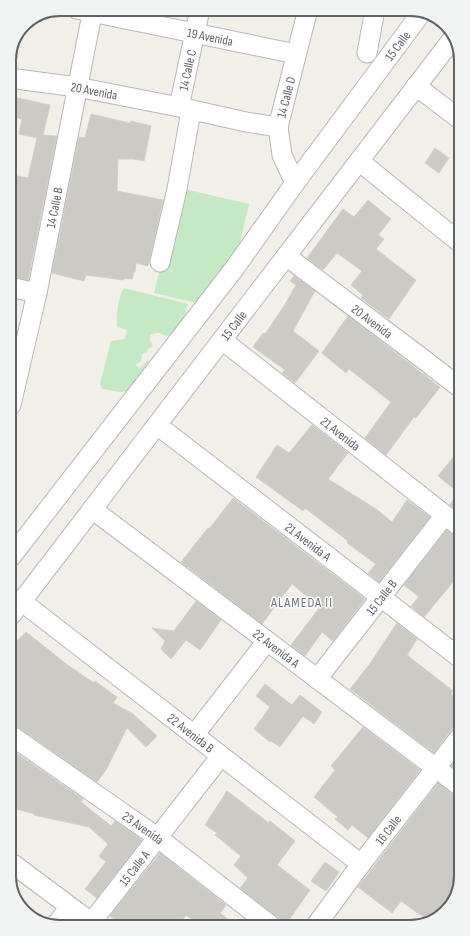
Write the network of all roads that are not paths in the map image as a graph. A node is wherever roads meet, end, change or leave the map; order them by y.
1 (87, 16) edge
2 (116, 16) edge
3 (199, 16) edge
4 (306, 16) edge
5 (374, 16) edge
6 (418, 17) edge
7 (196, 33) junction
8 (450, 42) edge
9 (367, 53) dead end
10 (296, 54) junction
11 (16, 79) edge
12 (416, 86) junction
13 (77, 87) junction
14 (185, 109) junction
15 (454, 115) edge
16 (278, 127) junction
17 (359, 161) junction
18 (295, 183) junction
19 (454, 238) edge
20 (286, 256) junction
21 (160, 262) dead end
22 (16, 288) edge
23 (37, 293) junction
24 (222, 340) junction
25 (16, 383) edge
26 (454, 383) edge
27 (157, 425) junction
28 (92, 509) junction
29 (452, 520) edge
30 (16, 551) edge
31 (381, 597) junction
32 (16, 608) edge
33 (267, 641) junction
34 (454, 653) edge
35 (317, 679) junction
36 (194, 735) junction
37 (16, 739) edge
38 (454, 745) edge
39 (221, 756) junction
40 (436, 769) junction
41 (454, 782) edge
42 (156, 837) junction
43 (361, 864) junction
44 (16, 866) edge
45 (70, 907) junction
46 (60, 920) edge
47 (88, 920) edge
48 (96, 920) edge
49 (264, 920) edge
50 (320, 920) edge

1 - 13 street, 14 Calle B
2 - 7 street, 19 Avenida
3 - 7 street, 14 Calle C
4 - 10 street, 14 Calle D
5 - 9 street
6 - 18 street, 15 Calle
7 - 10 street, 19 Avenida
7 - 14 street, 14 Calle C
8 - 12 street, 15 Calle
10 - 16 street, 14 Calle D
11 - 13 street, 20 Avenida
12 - 15 street
12 - 17 street, 15 Calle
13 - 14 street, 20 Avenida
13 - 23 street, 14 Calle B
14 - 16 street, 20 Avenida
14 - 21 street, 14 Calle C
16 - 18 street, 14 Calle D
17 - 19 street
17 - 20 street, 15 Calle
18 - 30 street, 15 Calle
20 - 24 street, 15 Calle
20 - 26 street, 20 Avenida
22 - 23 street
23 - 25 street, 14 Calle B
24 - 27 street, 15 Calle
24 - 29 street, 21 Avenida
27 - 28 street, 15 Calle
27 - 31 street, 21 Avenida A
28 - 32 street, 15 Calle
28 - 33 street, 22 Avenida A
29 - 31 street, 15 Calle B
31 - 34 street, 21 Avenida A
31 - 35 street, 15 Calle B
32 - 36 street, 22 Avenida B
33 - 35 street, 22 Avenida A
33 - 36 street
35 - 40 street, 22 Avenida A
36 - 39 street, 22 Avenida B
37 - 42 street, 23 Avenida
38 - 40 street, 16 Calle
39 - 42 street, 15 Calle A
39 - 43 street, 22 Avenida B
40 - 41 street, 22 Avenida A
40 - 43 street, 16 Calle
42 - 48 street, 15 Calle A
42 - 49 street, 23 Avenida
43 - 50 street, 16 Calle
44 - 45 street
45 - 46 street
45 - 47 street

